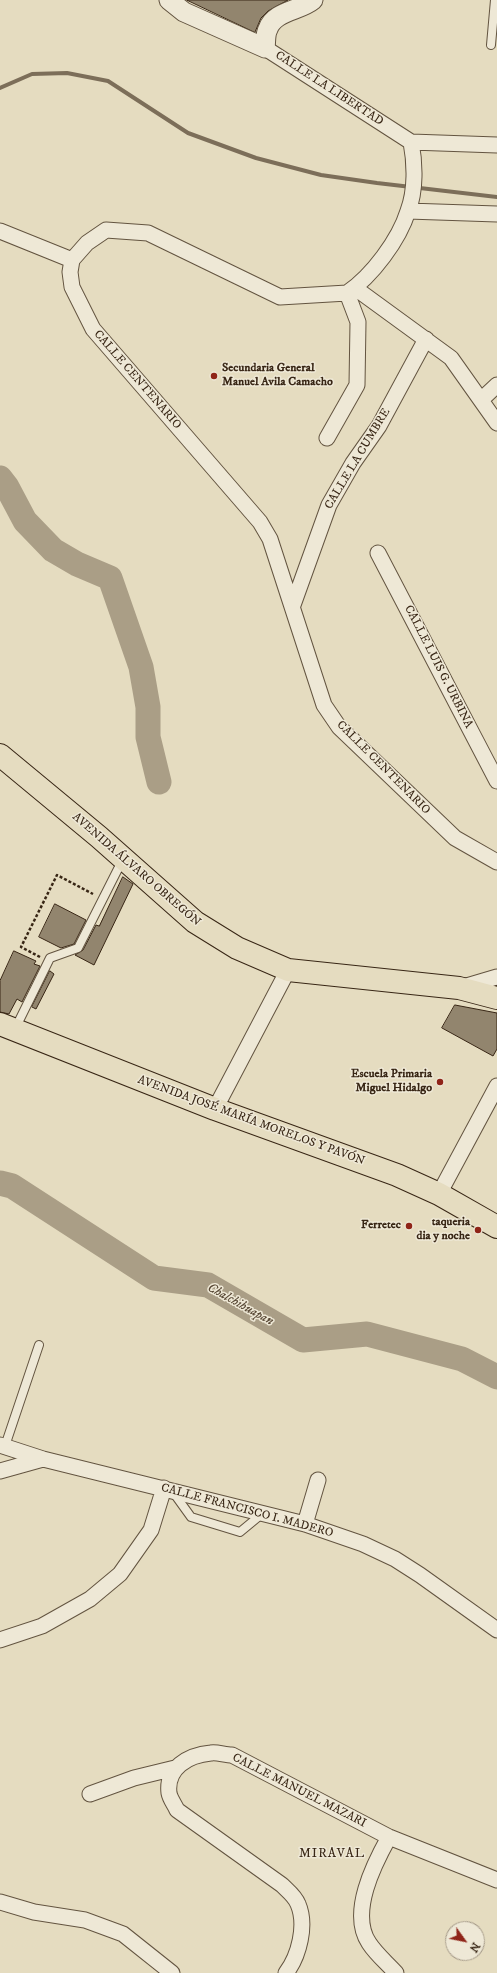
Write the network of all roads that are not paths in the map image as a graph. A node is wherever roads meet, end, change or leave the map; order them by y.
1 (169, 0) edge
2 (313, 0) edge
3 (496, 0) edge
4 (491, 46) dead end
5 (265, 48) junction
6 (411, 142) junction
7 (497, 145) edge
8 (409, 207) junction
9 (497, 214) edge
10 (0, 231) edge
11 (72, 260) junction
12 (351, 290) junction
13 (426, 339) junction
14 (497, 385) edge
15 (480, 400) junction
16 (497, 423) edge
17 (326, 438) dead end
18 (378, 553) dead end
19 (293, 605) junction
20 (0, 755) edge
21 (497, 781) edge
22 (123, 858) junction
23 (497, 862) edge
24 (288, 970) junction
25 (497, 977) edge
26 (459, 988) junction
27 (497, 998) edge
28 (7, 1027) edge
29 (497, 1086) edge
30 (215, 1109) junction
31 (439, 1194) junction
32 (497, 1227) edge
33 (39, 1345) dead end
34 (3, 1446) edge
35 (43, 1459) junction
36 (0, 1471) edge
37 (318, 1480) dead end
38 (168, 1489) junction
39 (263, 1513) junction
40 (305, 1524) junction
41 (497, 1630) edge
42 (0, 1640) edge
43 (175, 1768) junction
44 (90, 1794) dead end
45 (389, 1837) junction
46 (497, 1880) edge
47 (0, 1902) edge
48 (172, 1973) edge
49 (286, 1973) edge
50 (396, 1973) edge

1 - 5 street, CALLE LA LIBERTAD
2 - 5 street
3 - 4 lane
5 - 6 street, CALLE LA LIBERTAD
6 - 7 street
6 - 8 street
8 - 9 street
8 - 12 street
10 - 11 street
11 - 12 street
11 - 19 street, CALLE CENTENARIO
12 - 13 street
12 - 17 street
13 - 15 street
13 - 19 street, CALLE LA CUMBRE
14 - 15 street
15 - 16 street
18 - 21 street, CALLE LUIS G. URBINA
19 - 23 street, CALLE CENTENARIO
20 - 22 main road, AVENIDA ÁLVARO OBREGÓN
22 - 24 main road, AVENIDA ÁLVARO OBREGÓN
22 - 28 lane
24 - 26 main road, AVENIDA ÁLVARO OBREGÓN
24 - 30 street
25 - 26 street
26 - 27 main road, AVENIDA ÁLVARO OBREGÓN
28 - 30 main road, AVENIDA JOSÉ MARÍA MORELOS Y PAVÓN
29 - 31 street
30 - 31 main road, AVENIDA JOSÉ MARÍA MORELOS Y PAVÓN
31 - 32 main road, AVENIDA JOSÉ MARÍA MORELOS Y PAVÓN
33 - 34 lane
34 - 35 street
35 - 36 street, CALLE FRANCISCO I. MADERO
35 - 38 street, CALLE FRANCISCO I. MADERO
37 - 40 street
38 - 39 street, CALLE FRANCISCO I. MADERO
38 - 39 lane
38 - 42 street
39 - 40 street, CALLE FRANCISCO I. MADERO
40 - 41 street, CALLE FRANCISCO I. MADERO
43 - 44 street
43 - 45 street, CALLE MANUEL MAZARI
43 - 49 street
45 - 46 street, CALLE MANUEL MAZARI
45 - 50 street
47 - 48 street

